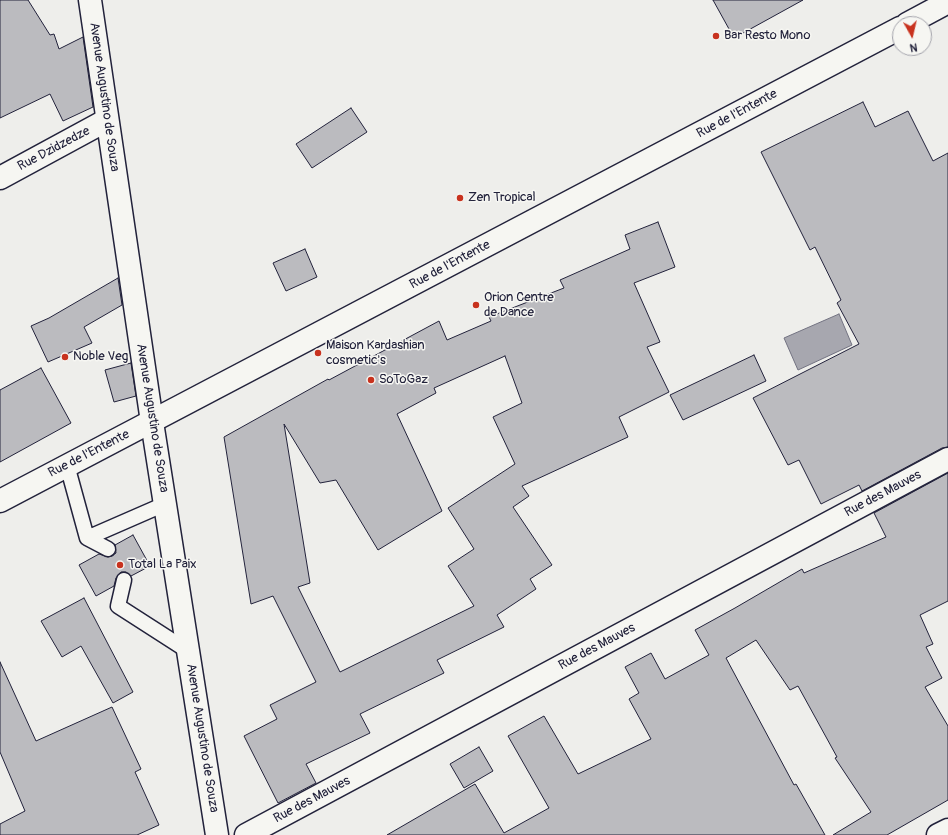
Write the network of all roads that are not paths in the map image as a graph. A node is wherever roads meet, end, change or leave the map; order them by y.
1 (90, 0) edge
2 (948, 2) edge
3 (922, 16) edge
4 (892, 32) edge
5 (107, 120) junction
6 (0, 178) edge
7 (152, 422) junction
8 (948, 459) edge
9 (67, 465) junction
10 (0, 501) edge
11 (165, 504) junction
12 (87, 538) junction
13 (108, 549) dead end
14 (124, 580) dead end
15 (188, 651) junction
16 (948, 830) edge
17 (217, 835) edge
18 (246, 835) edge
19 (938, 835) edge

1 - 5 street, Avenue Augustino de Souza
2 - 3 street
4 - 7 street, Rue de l'Entente
5 - 6 street, Rue Dzidzedze
5 - 7 street, Avenue Augustino de Souza
7 - 9 street, Rue de l'Entente
7 - 11 street, Avenue Augustino de Souza
8 - 18 street, Rue des Mauves
9 - 10 street, Rue de l'Entente
9 - 12 lane
11 - 12 lane
11 - 15 street, Avenue Augustino de Souza
12 - 13 lane
14 - 15 lane
15 - 17 street, Avenue Augustino de Souza
16 - 19 street

